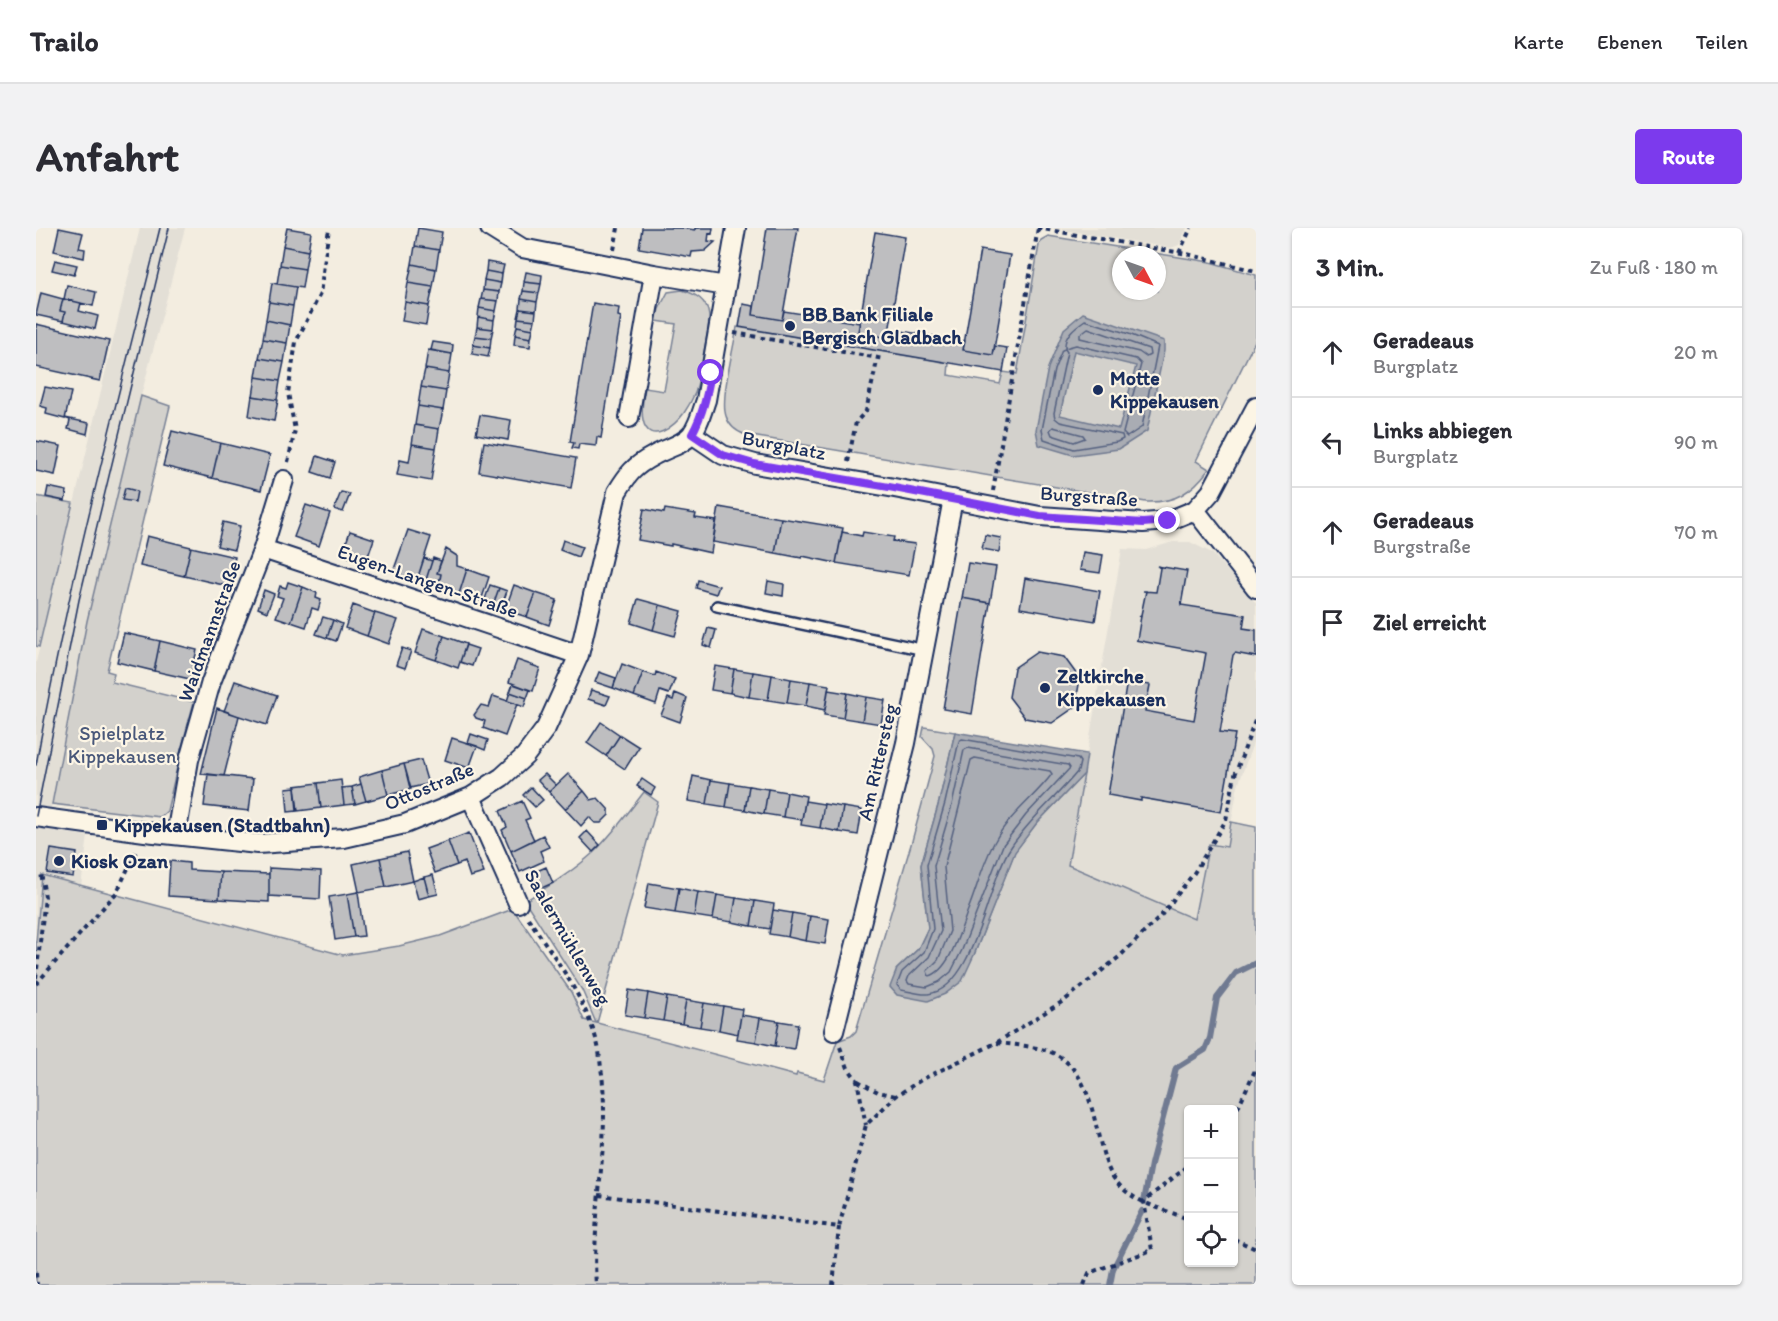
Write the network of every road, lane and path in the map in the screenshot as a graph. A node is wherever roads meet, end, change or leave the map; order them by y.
1 (329, 228) edge
2 (490, 228) edge
3 (736, 228) edge
4 (1038, 228) edge
5 (1191, 228) edge
6 (1179, 253) junction
7 (1256, 271) edge
8 (654, 274) junction
9 (726, 286) junction
10 (718, 330) junction
11 (878, 357) junction
12 (884, 359) dead end
13 (1256, 407) edge
14 (629, 418) dead end
15 (692, 434) junction
16 (284, 480) joint
17 (845, 480) junction
18 (953, 500) junction
19 (990, 506) junction
20 (1195, 510) junction
21 (263, 549) junction
22 (1256, 588) edge
23 (717, 606) dead end
24 (925, 650) junction
25 (579, 655) junction
26 (1256, 718) edge
27 (471, 797) junction
28 (36, 817) edge
29 (145, 832) junction
30 (176, 835) junction
31 (41, 873) dead end
32 (518, 903) joint
33 (36, 978) edge
34 (36, 984) edge
35 (834, 1031) joint
36 (996, 1043) junction
37 (1256, 1068) edge
38 (857, 1080) junction
39 (896, 1096) junction
40 (1238, 1106) edge
41 (866, 1125) junction
42 (1184, 1169) edge
43 (599, 1195) junction
44 (1144, 1202) junction
45 (1184, 1217) edge
46 (839, 1227) junction
47 (1238, 1241) edge
48 (1256, 1249) edge
49 (36, 1274) edge
50 (37, 1285) edge
51 (596, 1285) edge
52 (833, 1285) edge
53 (1084, 1285) edge

1 - 16 path
2 - 8 street
3 - 9 street
4 - 6 path
4 - 19 path
5 - 6 path
6 - 7 path
8 - 9 street
8 - 14 street
9 - 10 street
10 - 11 path
10 - 15 street
11 - 12 path
11 - 17 path
13 - 20 street
15 - 17 street, Burgplatz
15 - 25 street, Ottostraße
16 - 21 street, Waidmannstraße
17 - 18 street, Burgplatz
18 - 19 street, Burgstraße
18 - 24 street, Am Rittersteg
19 - 20 street, Burgstraße
20 - 22 street
21 - 25 street, Eugen-Langen-Straße
21 - 30 street, Waidmannstraße
23 - 24 lane
24 - 35 street, Am Rittersteg
25 - 27 street, Ottostraße
26 - 36 path
27 - 30 street, Ottostraße
27 - 32 street, Saalermühlenweg
28 - 29 street, Ottostraße
29 - 30 street, Ottostraße
29 - 34 path
31 - 33 path
32 - 43 path, Saalermühlenweg
35 - 38 path
36 - 39 path
36 - 44 path
37 - 40 path
38 - 39 path
38 - 41 path
39 - 41 path
41 - 46 path
42 - 44 path
43 - 46 path
43 - 51 path, Saalermühlenweg
44 - 45 path
44 - 53 path
46 - 52 path
47 - 48 path
49 - 50 path

